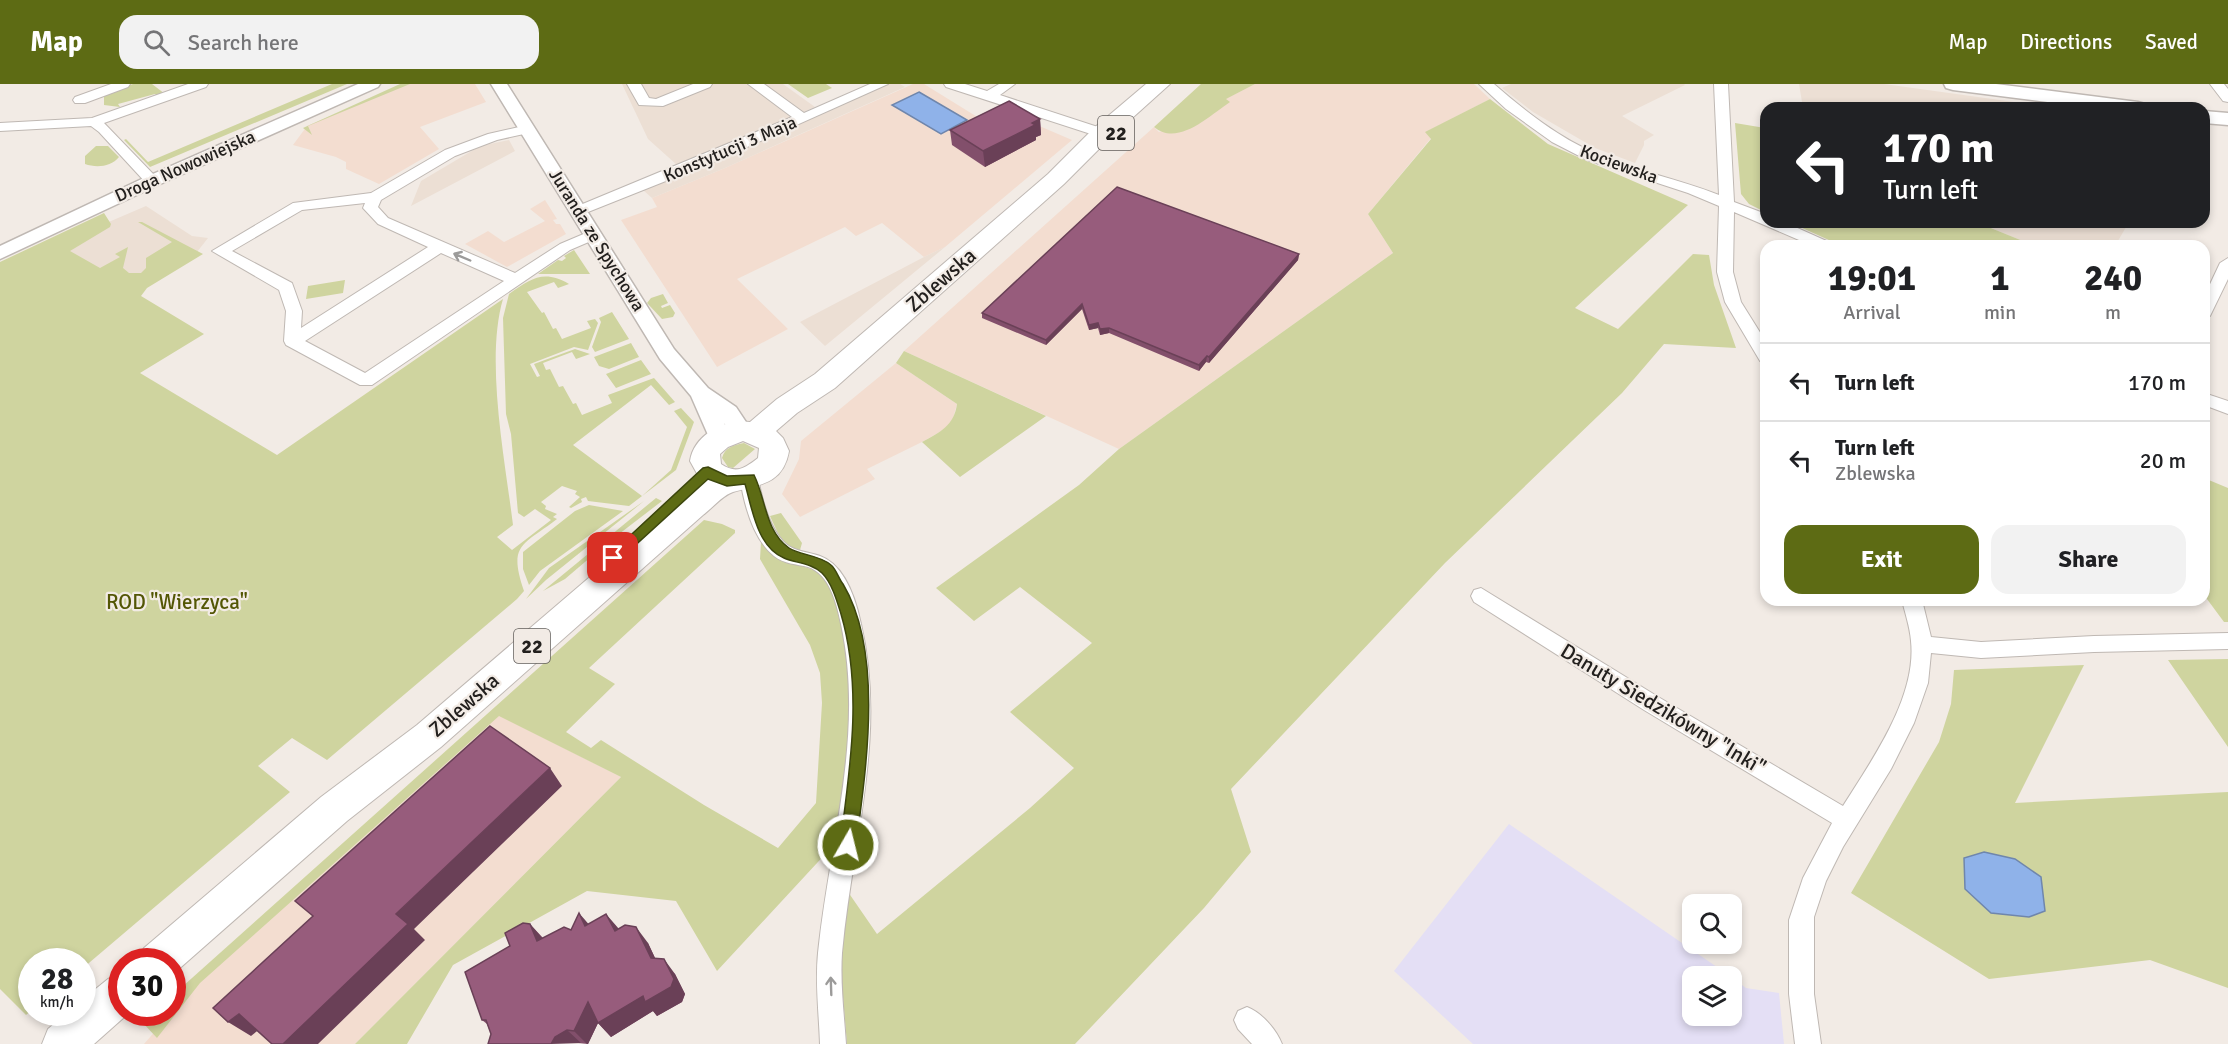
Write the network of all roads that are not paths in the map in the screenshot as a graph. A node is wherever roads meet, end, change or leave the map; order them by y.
1 (91, 84) edge
2 (123, 84) edge
3 (201, 84) edge
4 (372, 84) edge
5 (499, 84) edge
6 (636, 84) edge
7 (705, 84) edge
8 (755, 84) edge
9 (881, 84) edge
10 (951, 84) edge
11 (1008, 84) edge
12 (1159, 84) edge
13 (1173, 84) edge
14 (1486, 84) edge
15 (1721, 84) edge
16 (1953, 84) edge
17 (2217, 84) edge
18 (988, 97) junction
19 (2228, 98) edge
20 (80, 100) junction
21 (2092, 102) edge
22 (802, 118) junction
23 (2210, 118) edge
24 (2228, 119) edge
25 (94, 122) junction
26 (67, 123) junction
27 (0, 127) edge
28 (528, 129) junction
29 (1102, 133) junction
30 (1056, 179) junction
31 (152, 181) junction
32 (375, 197) junction
33 (1727, 204) junction
34 (578, 212) junction
35 (1760, 218) edge
36 (1785, 228) edge
37 (593, 235) junction
38 (1812, 240) edge
39 (439, 247) junction
40 (0, 253) edge
41 (2228, 263) edge
42 (516, 280) junction
43 (2210, 300) edge
44 (292, 340) junction
45 (1760, 347) edge
46 (2210, 401) edge
47 (2228, 408) edge
48 (747, 436) junction
49 (728, 477) junction
50 (1480, 596) dead end
51 (1914, 606) edge
52 (2228, 641) edge
53 (1921, 644) junction
54 (1846, 820) junction
55 (174, 948) edge
56 (108, 1005) edge
57 (1247, 1020) dead end
58 (63, 1044) edge
59 (833, 1044) edge
60 (1269, 1044) edge
61 (1808, 1044) edge

1 - 20 street
2 - 20 street
3 - 25 street
4 - 31 street, Droga Nowowiejska
5 - 28 street, Juranda ze Spychowa
6 - 7 street
8 - 22 street
9 - 22 street, Konstytucji 3 Maja
10 - 18 street
11 - 18 street
12 - 29 main road, Zblewska / 22
13 - 30 main road, Zblewska / 22
14 - 33 street, Kociewska
15 - 33 street
16 - 21 main road
17 - 19 street
18 - 29 street
20 - 26 street
22 - 34 street, Konstytucji 3 Maja
23 - 24 main road
25 - 26 street
25 - 31 street
26 - 27 street
28 - 32 street
28 - 34 street, Juranda ze Spychowa
29 - 30 main road, Zblewska / 22
30 - 48 main road, Zblewska / 22
31 - 40 street, Droga Nowowiejska
32 - 39 street
32 - 44 street
33 - 35 street, Kociewska
33 - 45 street
34 - 37 street, Juranda ze Spychowa
36 - 38 street
37 - 42 street
37 - 48 street, Juranda ze Spychowa
42 -> 39 street
39 - 44 street
41 - 43 street
42 - 44 street
46 - 47 street
48 - 49 main road, 22
48 - 49 main road, 22
49 - 55 main road, Zblewska / 22
59 -> 49 street
50 - 54 street, Danuty Siedzikówny "Inki"
51 - 53 street
52 - 53 street
53 - 54 street
54 - 61 street
56 - 58 main road
57 - 60 street

